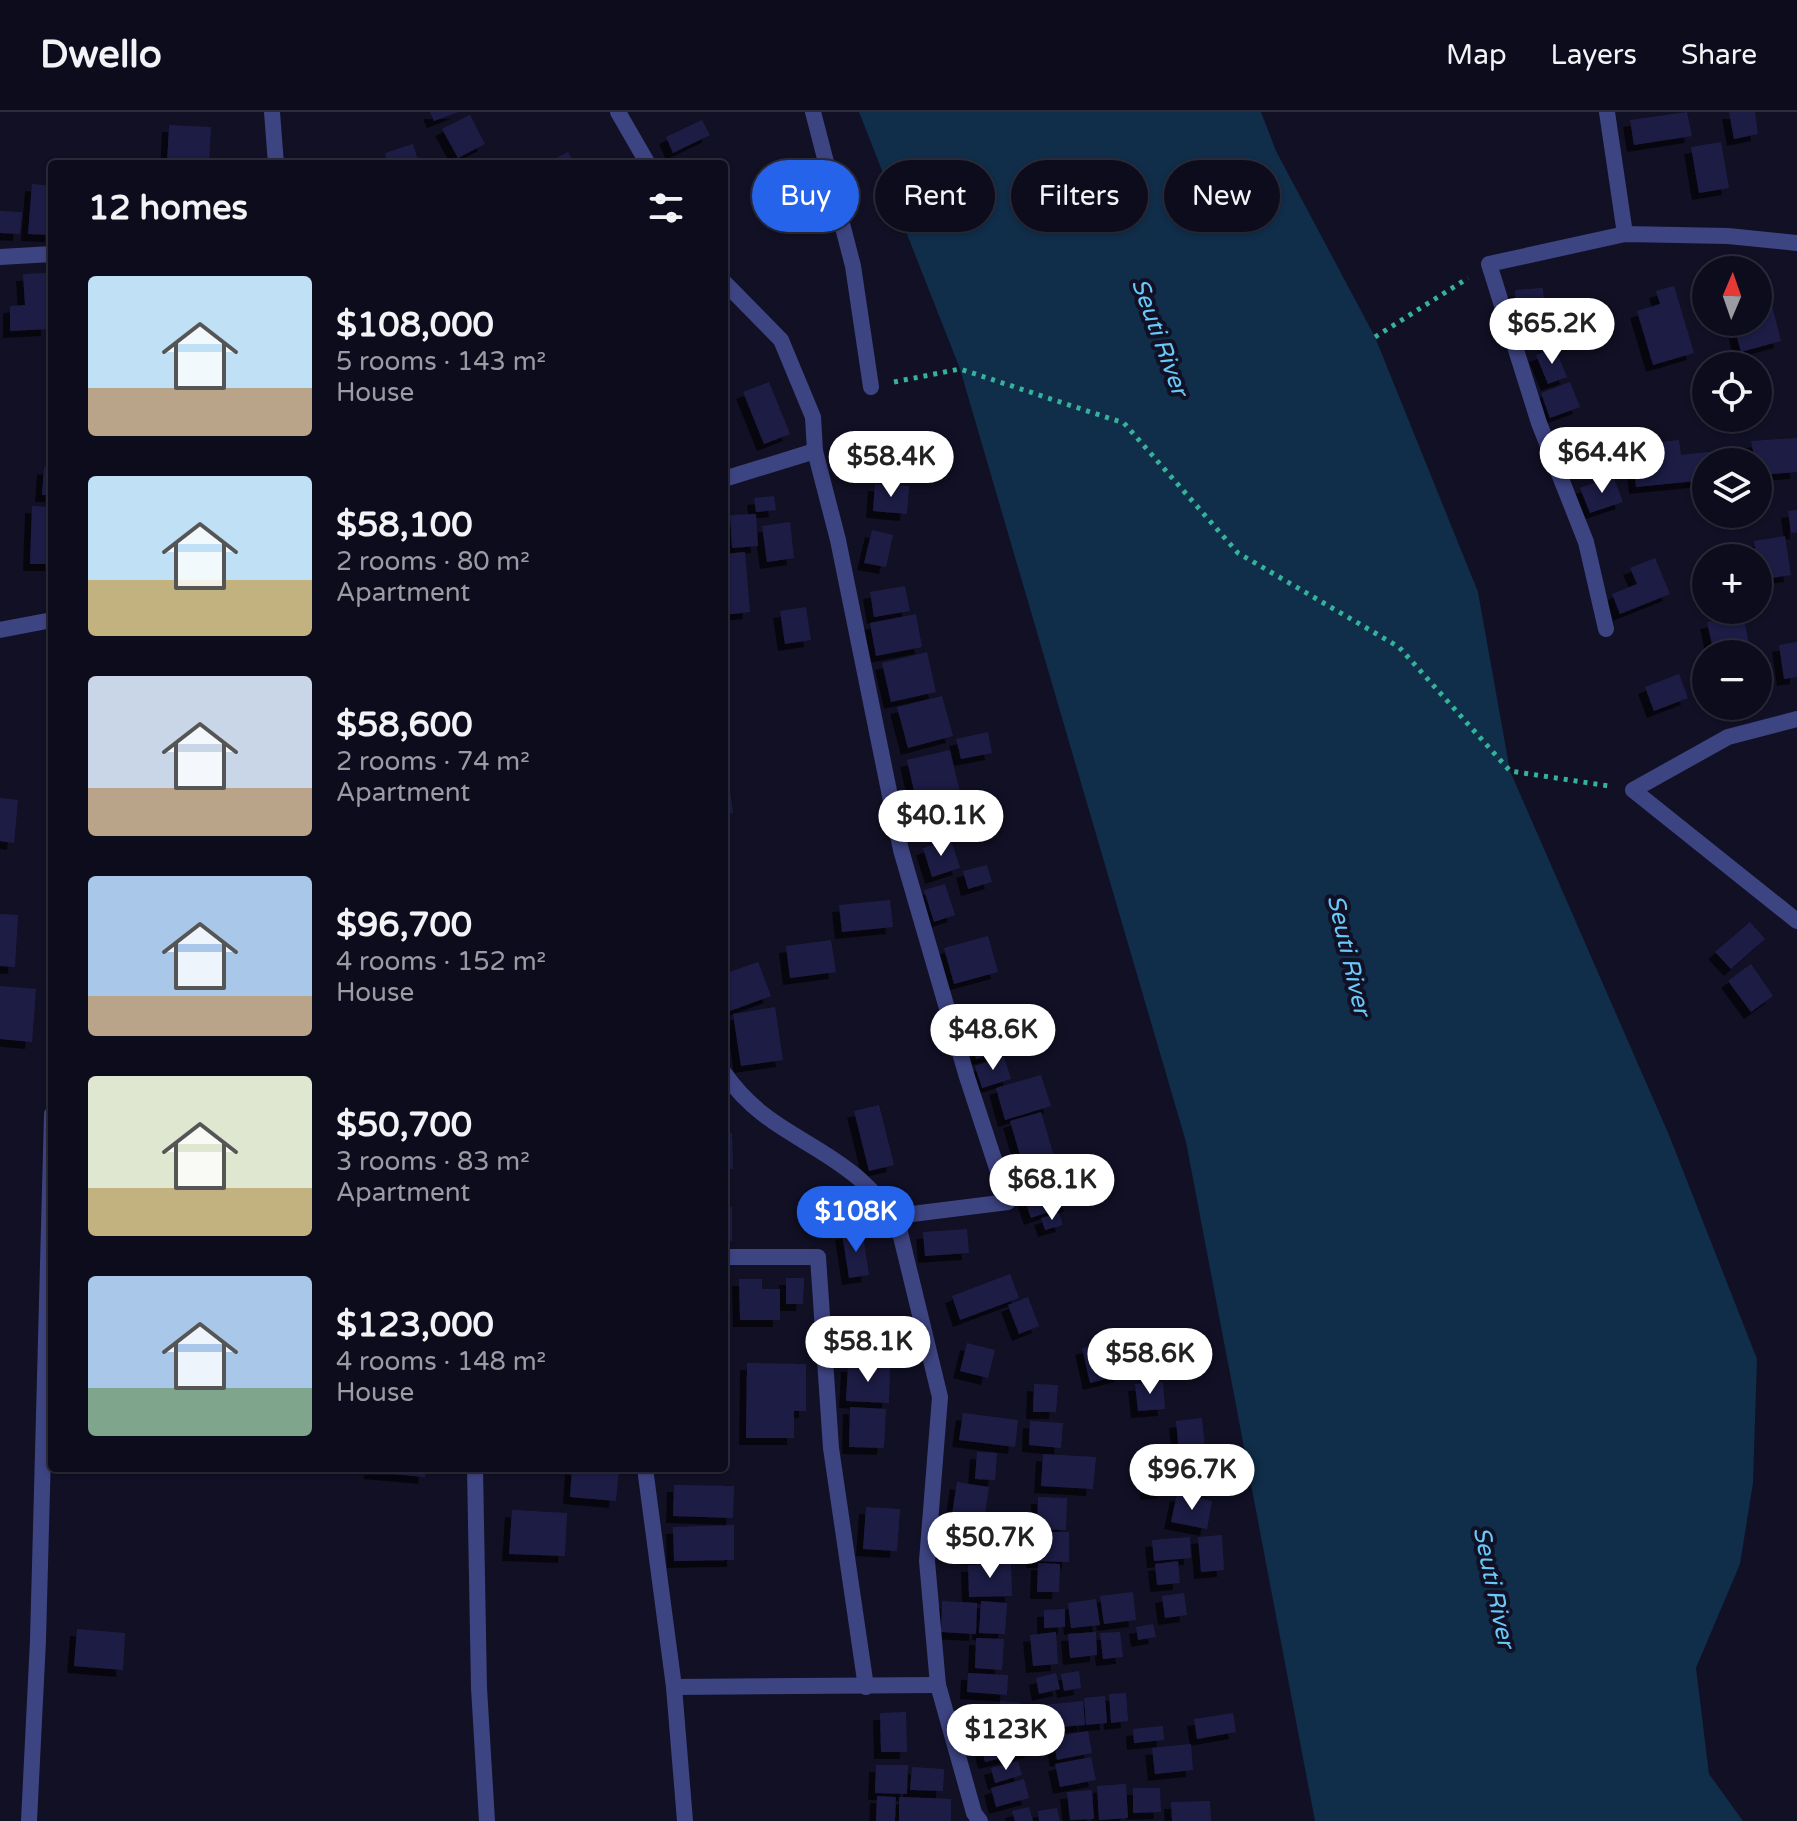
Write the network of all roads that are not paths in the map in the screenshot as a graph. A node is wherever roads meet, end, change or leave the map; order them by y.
1 (272, 112) edge
2 (618, 112) edge
3 (813, 112) edge
4 (1607, 112) edge
5 (276, 160) edge
6 (646, 160) edge
7 (1625, 234) junction
8 (1797, 243) edge
9 (48, 254) edge
10 (0, 257) edge
11 (728, 286) edge
12 (871, 387) dead end
13 (815, 451) junction
14 (728, 478) edge
15 (48, 621) edge
16 (1606, 629) dead end
17 (0, 630) edge
18 (1797, 719) edge
19 (1797, 921) edge
20 (728, 1079) edge
21 (896, 1216) junction
22 (728, 1257) edge
23 (48, 1264) edge
24 (475, 1472) edge
25 (646, 1472) edge
26 (938, 1685) junction
27 (674, 1687) junction
28 (866, 1687) junction
29 (29, 1821) edge
30 (487, 1821) edge
31 (685, 1821) edge
32 (980, 1821) edge

1 - 5 street
2 - 6 street
3 - 12 street
4 - 7 street
7 - 8 street
7 - 16 street
9 - 10 street
11 - 13 street
13 - 14 street
13 - 21 street
15 - 17 street
18 - 19 street
20 - 21 street
21 - 26 street
22 - 28 street
23 - 29 street
24 - 30 street
25 - 27 street
26 - 28 street
26 - 32 street
27 - 28 street
27 - 31 street

